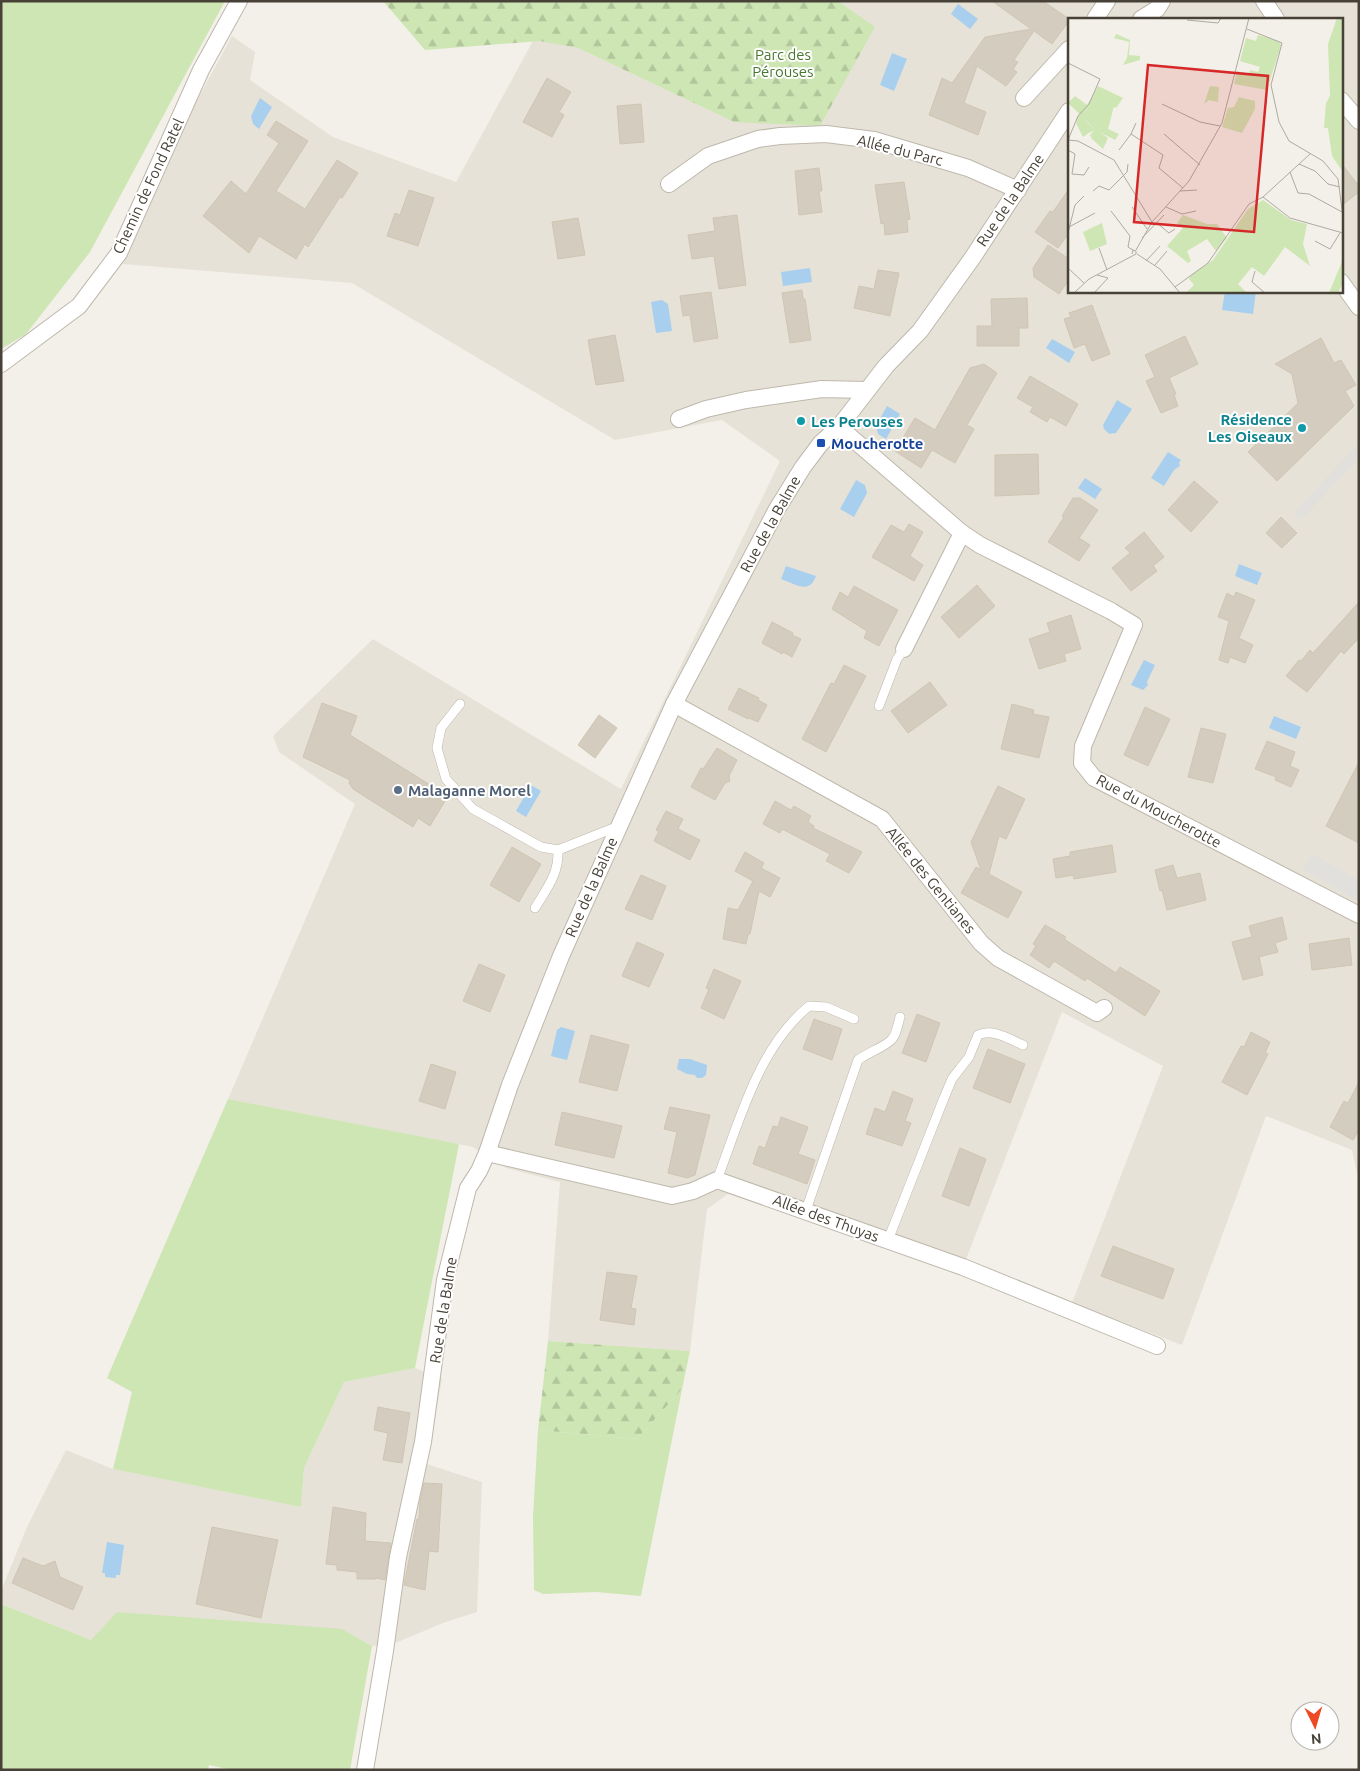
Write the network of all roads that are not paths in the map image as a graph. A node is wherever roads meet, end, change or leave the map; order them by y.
1 (239, 1) edge
2 (1264, 1) edge
3 (1161, 10) edge
4 (1143, 18) edge
5 (1275, 18) edge
6 (1068, 50) edge
7 (1024, 98) dead end
8 (1342, 101) edge
9 (1068, 113) edge
10 (1359, 121) edge
11 (669, 184) dead end
12 (1018, 190) junction
13 (1342, 283) edge
14 (1359, 307) edge
15 (1, 364) edge
16 (867, 390) junction
17 (679, 419) dead end
18 (839, 427) junction
19 (962, 533) junction
20 (904, 649) joint
21 (460, 704) dead end
22 (674, 704) junction
23 (879, 706) dead end
24 (619, 826) junction
25 (558, 850) junction
26 (535, 908) dead end
27 (1359, 915) edge
28 (1104, 1008) dead end
29 (900, 1017) dead end
30 (854, 1019) dead end
31 (1023, 1045) dead end
32 (487, 1153) junction
33 (717, 1180) junction
34 (806, 1210) junction
35 (888, 1240) junction
36 (1157, 1346) dead end
37 (365, 1770) edge

1 - 15 street, Chemin de Fond Ratel
2 - 5 street
3 - 4 street
6 - 7 street
8 - 10 street
9 - 12 street, Rue de la Balme
11 - 12 street, Allée du Parc
12 - 16 street, Rue de la Balme
13 - 14 street
16 - 17 street
16 - 18 street, Rue de la Balme
18 - 19 street, Rue du Moucherotte
18 - 22 street, Rue de la Balme
19 - 20 street
19 - 27 street, Rue du Moucherotte
20 - 23 lane
21 - 25 lane
22 - 24 street, Rue de la Balme
22 - 28 street, Allée des Gentianes
24 - 25 lane
24 - 32 street, Rue de la Balme
25 - 26 lane
29 - 34 lane
30 - 33 lane
31 - 35 lane
32 - 33 street
32 - 37 street, Rue de la Balme
33 - 34 street, Allée des Thuyas
34 - 35 street, Allée des Thuyas
35 - 36 street, Allée des Thuyas

